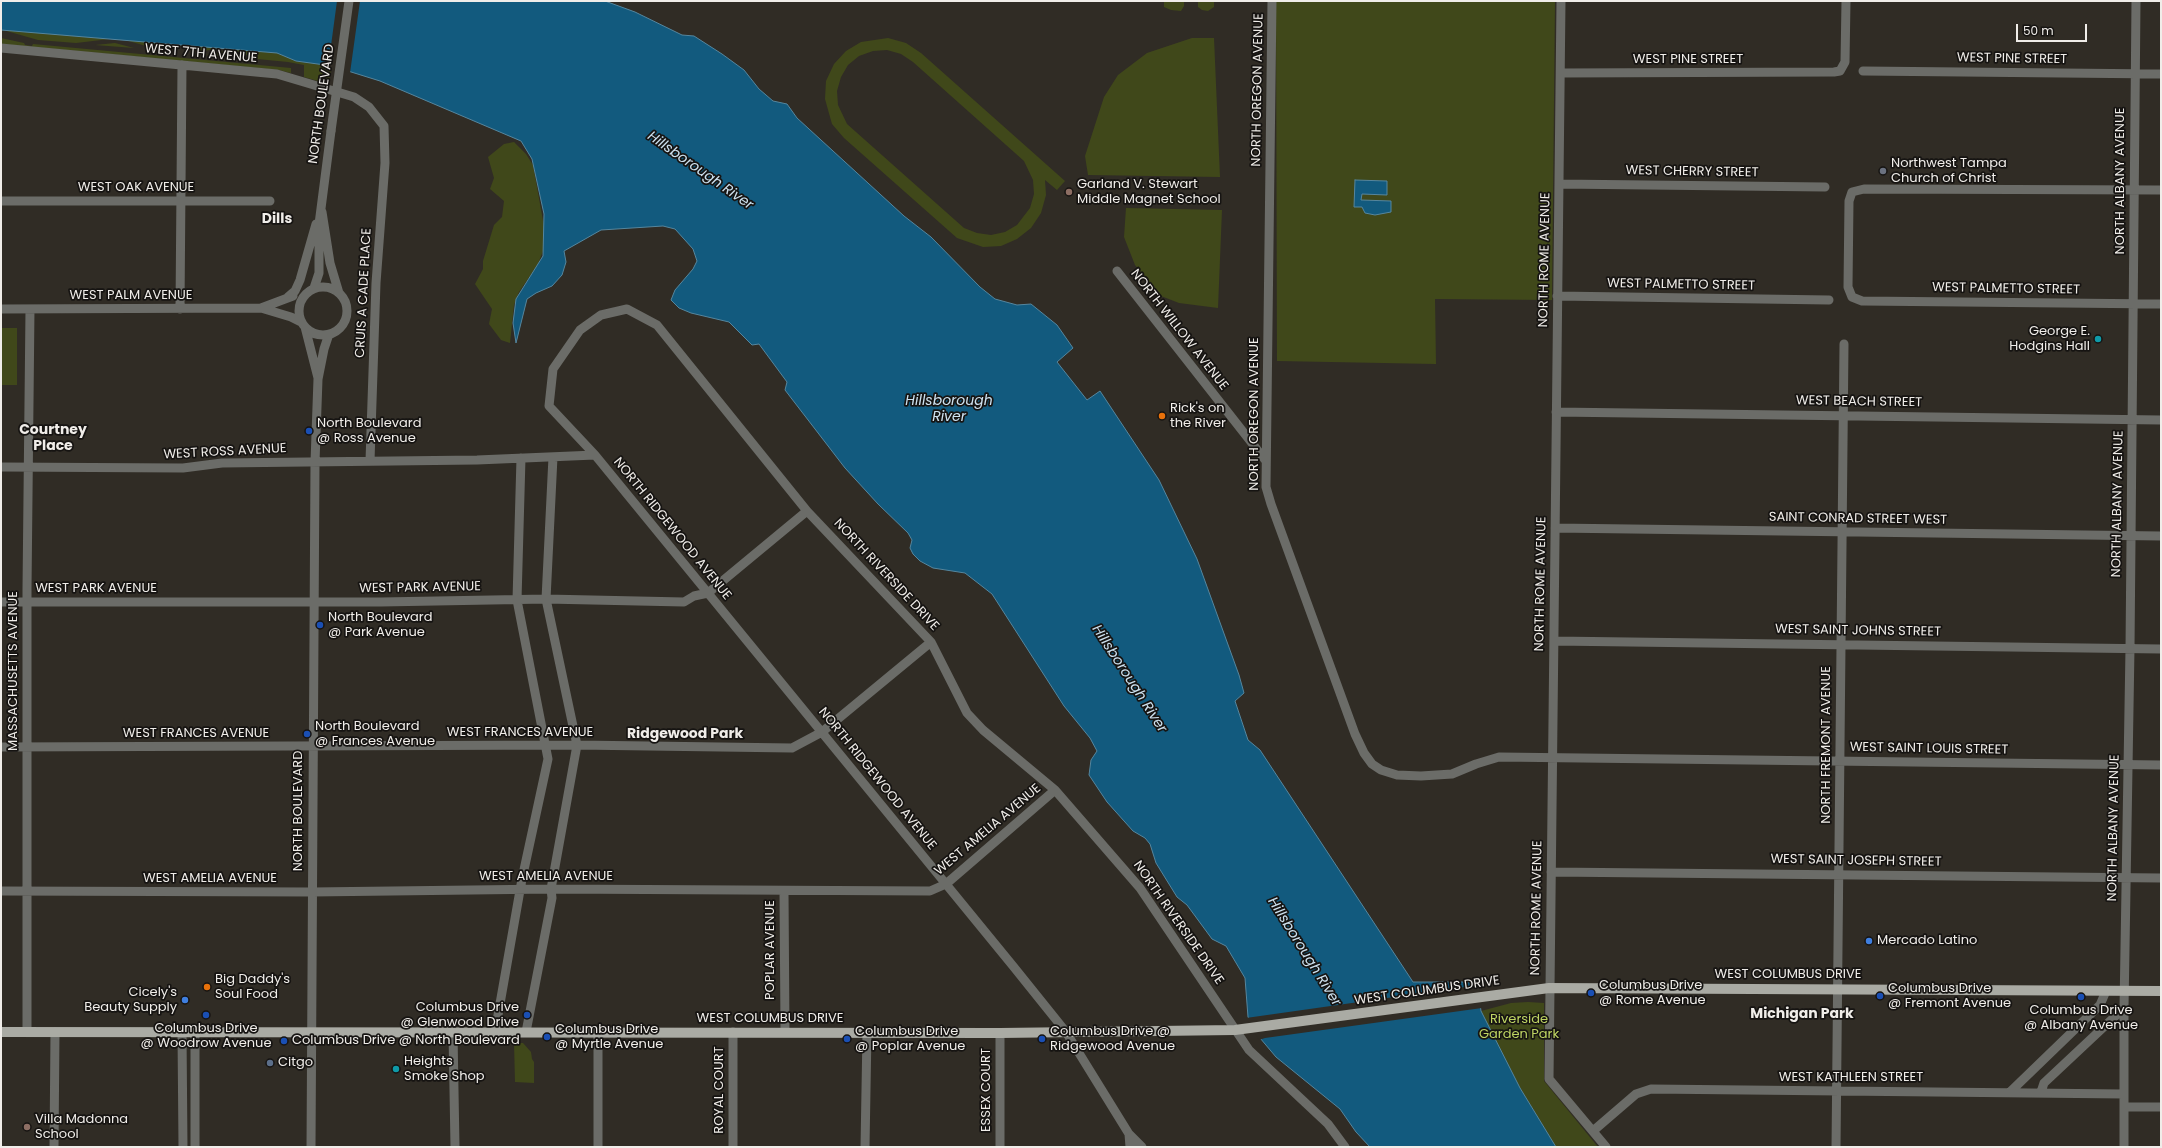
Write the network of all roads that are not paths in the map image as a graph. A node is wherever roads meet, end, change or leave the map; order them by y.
1 (349, 1) edge
2 (1272, 1) edge
3 (1561, 1) edge
4 (1846, 1) edge
5 (2136, 1) edge
6 (1, 48) edge
7 (182, 65) junction
8 (1863, 71) dead end
9 (1560, 73) junction
10 (2135, 74) junction
11 (2161, 74) edge
12 (384, 126) joint
13 (1559, 184) junction
14 (1825, 187) dead end
15 (2134, 190) junction
16 (2161, 190) edge
17 (1, 201) edge
18 (181, 201) junction
19 (270, 201) dead end
20 (322, 210) junction
21 (1117, 272) dead end
22 (311, 290) junction
23 (339, 293) junction
24 (1558, 296) junction
25 (288, 297) junction
26 (1829, 300) dead end
27 (2133, 303) junction
28 (2161, 304) edge
29 (261, 308) junction
30 (1, 309) edge
31 (30, 309) junction
32 (180, 310) junction
33 (303, 325) junction
34 (580, 330) joint
35 (329, 334) junction
36 (1844, 344) dead end
37 (318, 379) junction
38 (1556, 412) junction
39 (1844, 415) junction
40 (2132, 420) junction
41 (2161, 420) edge
42 (595, 455) junction
43 (554, 457) junction
44 (521, 458) junction
45 (370, 461) junction
46 (1266, 461) junction
47 (315, 462) junction
48 (1, 468) edge
49 (28, 468) junction
50 (807, 511) junction
51 (1555, 528) junction
52 (1842, 532) junction
53 (2131, 536) junction
54 (2161, 536) edge
55 (708, 593) junction
56 (546, 599) junction
57 (516, 600) junction
58 (1, 602) edge
59 (27, 602) junction
60 (313, 602) junction
61 (1554, 641) junction
62 (931, 642) junction
63 (1841, 644) junction
64 (2130, 648) junction
65 (2161, 648) edge
66 (822, 732) junction
67 (546, 745) junction
68 (577, 745) junction
69 (1, 747) edge
70 (27, 747) junction
71 (312, 747) junction
72 (1552, 758) junction
73 (1839, 761) junction
74 (2128, 764) junction
75 (2161, 765) edge
76 (1056, 790) junction
77 (1551, 872) junction
78 (1839, 874) junction
79 (2126, 878) junction
80 (2161, 878) edge
81 (946, 884) junction
82 (551, 889) junction
83 (520, 890) junction
84 (1, 891) edge
85 (26, 891) junction
86 (784, 891) junction
87 (312, 892) junction
88 (1549, 988) junction
89 (1837, 988) junction
90 (2106, 991) junction
91 (2125, 991) junction
92 (2161, 992) edge
93 (2124, 1008) junction
94 (1235, 1030) junction
95 (1, 1032) edge
96 (27, 1032) junction
97 (55, 1032) junction
98 (453, 1032) junction
99 (495, 1032) junction
100 (526, 1032) junction
101 (598, 1032) junction
102 (733, 1032) junction
103 (785, 1032) junction
104 (867, 1032) junction
105 (1066, 1032) junction
106 (182, 1033) junction
107 (195, 1033) junction
108 (312, 1033) junction
109 (1000, 1033) junction
110 (1837, 1091) junction
111 (2010, 1092) junction
112 (2041, 1092) junction
113 (2124, 1094) junction
114 (2124, 1107) junction
115 (2161, 1107) edge
116 (1593, 1131) junction
117 (1130, 1134) junction
118 (54, 1147) edge
119 (183, 1147) edge
120 (195, 1147) edge
121 (311, 1147) edge
122 (455, 1147) edge
123 (598, 1147) edge
124 (733, 1147) edge
125 (866, 1147) edge
126 (1000, 1147) edge
127 (1130, 1147) edge
128 (1142, 1147) edge
129 (1346, 1147) edge
130 (1606, 1147) edge
131 (1836, 1147) edge
132 (2124, 1147) edge

1 - 20 street, NORTH BOULEVARD, bridge
2 - 46 street, NORTH OREGON AVENUE
3 - 9 street, NORTH ROME AVENUE
4 - 9 street, WEST PINE STREET
5 - 10 street, NORTH ALBANY AVENUE
6 - 7 street, WEST 7TH AVENUE
7 - 12 street, WEST 7TH AVENUE
7 - 18 street
8 - 10 street, WEST PINE STREET
9 - 13 street, NORTH ROME AVENUE
10 - 11 street, WEST PINE STREET
10 - 15 street, NORTH ALBANY AVENUE
12 - 45 street, CRUIS A CADE PLACE
13 - 14 street, WEST CHERRY STREET
13 - 24 street, NORTH ROME AVENUE
15 - 16 street
15 - 27 street, NORTH ALBANY AVENUE
15 - 27 street, WEST PALMETTO STREET
17 - 18 street, WEST OAK AVENUE
18 - 19 street, WEST OAK AVENUE
18 - 32 street
20 - 22 street, NORTH BOULEVARD
20 - 23 street, NORTH BOULEVARD
20 - 25 street
21 - 46 street, NORTH WILLOW AVENUE
22 - 23 street
22 - 25 street, WEST PALM AVENUE
22 - 33 street
23 - 35 street
24 - 26 street, WEST PALMETTO STREET
24 - 38 street, NORTH ROME AVENUE
25 - 29 street, WEST PALM AVENUE
27 - 28 street, WEST PALMETTO STREET
27 - 40 street, NORTH ALBANY AVENUE
29 - 32 street, WEST PALM AVENUE
29 - 33 street, WEST PALM AVENUE
30 - 31 street, WEST PALM AVENUE
31 - 32 street, WEST PALM AVENUE
31 - 49 street, MASSACHUSETTS AVENUE
33 - 35 street
33 - 37 street, NORTH BOULEVARD
34 - 42 street, NORTH RIDGEWOOD AVENUE
34 - 50 street, NORTH RIVERSIDE DRIVE
35 - 37 street, NORTH BOULEVARD
36 - 39 street, NORTH FREMONT AVENUE
37 - 47 street, NORTH BOULEVARD
38 - 39 street, WEST BEACH STREET
38 - 51 street, NORTH ROME AVENUE
39 - 40 street, WEST BEACH STREET
39 - 52 street, NORTH FREMONT AVENUE
40 - 41 street, WEST BEACH STREET
40 - 53 street, NORTH ALBANY AVENUE
42 - 43 street, WEST ROSS AVENUE
42 - 55 street, NORTH RIDGEWOOD AVENUE
43 - 44 street, WEST ROSS AVENUE
43 - 56 street
44 - 45 street, WEST ROSS AVENUE
44 - 57 street
45 - 47 street, WEST ROSS AVENUE
46 - 72 street, NORTH OREGON AVENUE
47 - 49 street, WEST ROSS AVENUE
47 - 60 street, NORTH BOULEVARD
48 - 49 street, WEST ROSS AVENUE
49 - 59 street, MASSACHUSETTS AVENUE
50 - 55 street, WEST PARK AVENUE
50 - 62 street, NORTH RIVERSIDE DRIVE
51 - 52 street, SAINT CONRAD STREET WEST
51 - 61 street, NORTH ROME AVENUE
52 - 53 street, SAINT CONRAD STREET WEST
52 - 63 street, NORTH FREMONT AVENUE
53 - 54 street, SAINT CONRAD STREET WEST
53 - 64 street, NORTH ALBANY AVENUE
55 - 56 street, WEST PARK AVENUE
55 - 66 street, NORTH RIDGEWOOD AVENUE
56 - 57 street, WEST PARK AVENUE
56 - 68 street
57 - 60 street, WEST PARK AVENUE
57 - 67 street
58 - 59 street, WEST PARK AVENUE
59 - 60 street, WEST PARK AVENUE
59 - 70 street, MASSACHUSETTS AVENUE
60 - 71 street, NORTH BOULEVARD
61 - 63 street, WEST SAINT JOHNS STREET
61 - 72 street, NORTH ROME AVENUE
62 - 66 street, WEST FRANCES AVENUE
62 - 76 street, NORTH RIVERSIDE DRIVE
63 - 64 street, WEST SAINT JOHNS STREET
63 - 73 street, NORTH FREMONT AVENUE
64 - 65 street, WEST SAINT JOHNS STREET
64 - 74 street, NORTH ALBANY AVENUE
66 - 68 street, WEST FRANCES AVENUE
66 - 81 street, NORTH RIDGEWOOD AVENUE
67 - 68 street, WEST FRANCES AVENUE
67 - 71 street, WEST FRANCES AVENUE
67 - 83 street
68 - 82 street
69 - 70 street, WEST FRANCES AVENUE
70 - 71 street, WEST FRANCES AVENUE
70 - 85 street, MASSACHUSETTS AVENUE
71 - 87 street, NORTH BOULEVARD
72 - 73 street, WEST SAINT LOUIS STREET
72 - 77 street, NORTH ROME AVENUE
73 - 74 street, WEST SAINT LOUIS STREET
73 - 78 street, NORTH FREMONT AVENUE
74 - 75 street, WEST SAINT LOUIS STREET
74 - 79 street, NORTH ALBANY AVENUE
76 - 81 street, WEST AMELIA AVENUE
76 - 94 street, NORTH RIVERSIDE DRIVE
77 - 78 street, WEST SAINT JOSEPH STREET
77 - 88 street, NORTH ROME AVENUE
78 - 79 street, WEST SAINT JOSEPH STREET
78 - 89 street, NORTH FREMONT AVENUE
79 - 80 street, WEST SAINT JOSEPH STREET
79 - 91 street, NORTH ALBANY AVENUE
81 - 86 street, WEST AMELIA AVENUE
81 - 105 street, NORTH RIDGEWOOD AVENUE
82 - 83 street, WEST AMELIA AVENUE
82 - 86 street, WEST AMELIA AVENUE
82 - 100 street
83 - 87 street, WEST AMELIA AVENUE
83 - 99 street
84 - 85 street, WEST AMELIA AVENUE
85 - 87 street, WEST AMELIA AVENUE
85 - 96 street, MASSACHUSETTS AVENUE
86 - 103 street, POPLAR AVENUE
87 - 108 street, NORTH BOULEVARD
88 - 89 main road, WEST COLUMBUS DRIVE
88 - 94 main road, WEST COLUMBUS DRIVE
88 - 116 street, NORTH ROME AVENUE
89 - 90 main road, WEST COLUMBUS DRIVE
89 - 110 street, NORTH FREMONT AVENUE
90 - 91 main road, WEST COLUMBUS DRIVE
90 - 111 street
91 - 92 main road, WEST COLUMBUS DRIVE
91 - 93 street, NORTH ALBANY AVENUE
93 - 112 street
93 - 113 street, NORTH ALBANY AVENUE
94 - 105 main road, WEST COLUMBUS DRIVE
94 - 129 street, NORTH RIVERSIDE DRIVE
95 - 96 main road, WEST COLUMBUS DRIVE
96 - 97 main road, WEST COLUMBUS DRIVE
97 - 106 main road, WEST COLUMBUS DRIVE
97 - 118 street
98 - 99 main road, WEST COLUMBUS DRIVE
98 - 108 main road, WEST COLUMBUS DRIVE
98 - 122 street
99 - 100 main road, WEST COLUMBUS DRIVE
100 - 101 main road, WEST COLUMBUS DRIVE
101 - 102 main road, WEST COLUMBUS DRIVE
101 - 123 street
102 - 103 main road, WEST COLUMBUS DRIVE
102 - 124 street, ROYAL COURT
103 - 104 main road, WEST COLUMBUS DRIVE
104 - 109 main road, WEST COLUMBUS DRIVE
104 - 125 street
105 - 109 main road, WEST COLUMBUS DRIVE
105 - 117 street, NORTH RIDGEWOOD AVENUE
106 - 107 main road, WEST COLUMBUS DRIVE
106 - 119 street
107 - 108 main road, WEST COLUMBUS DRIVE
107 - 120 street
108 - 121 street, NORTH BOULEVARD
109 - 126 street, ESSEX COURT
110 - 111 street, WEST KATHLEEN STREET
110 - 116 street, WEST KATHLEEN STREET
110 - 131 street, NORTH FREMONT AVENUE
111 - 112 street, WEST KATHLEEN STREET
112 - 113 street, WEST KATHLEEN STREET
113 - 114 street, NORTH ALBANY AVENUE
114 - 115 street
114 - 132 street, NORTH ALBANY AVENUE
116 - 130 street, NORTH ROME AVENUE
117 - 127 street
117 - 128 street, NORTH RIDGEWOOD AVENUE

